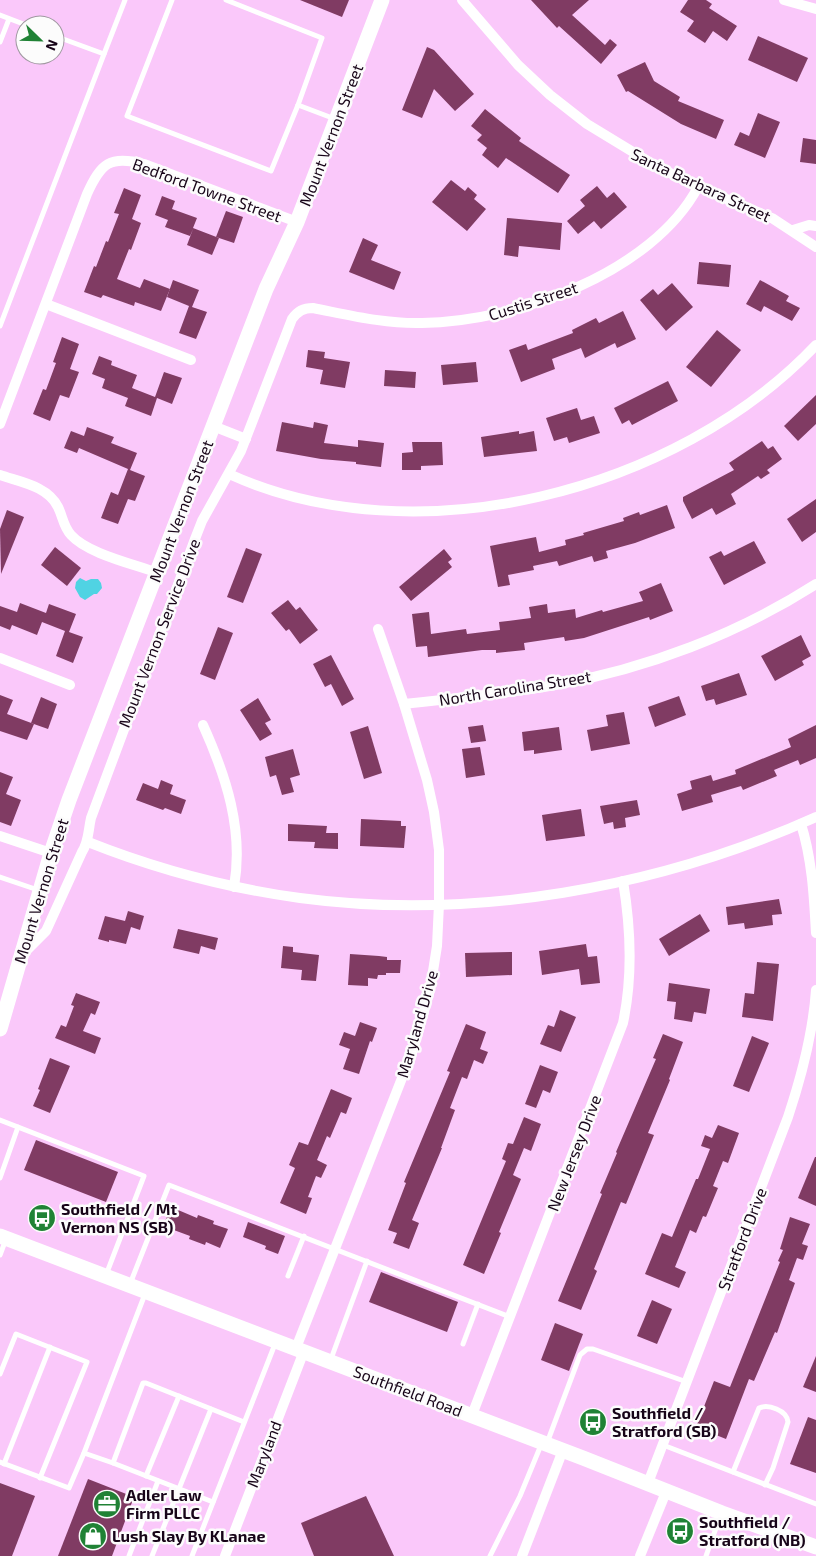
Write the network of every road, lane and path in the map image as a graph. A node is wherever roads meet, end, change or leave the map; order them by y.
1 (125, 0) edge
2 (172, 0) edge
3 (226, 0) edge
4 (382, 0) edge
5 (462, 0) edge
6 (784, 0) edge
7 (816, 9) edge
8 (0, 15) edge
9 (9, 19) junction
10 (15, 21) edge
11 (65, 40) edge
12 (0, 42) edge
13 (104, 54) junction
14 (298, 105) junction
15 (337, 120) junction
16 (698, 187) junction
17 (297, 222) junction
18 (816, 226) edge
19 (793, 230) junction
20 (816, 247) edge
21 (46, 304) junction
22 (301, 310) joint
23 (0, 326) edge
24 (816, 345) edge
25 (191, 360) dead end
26 (0, 424) edge
27 (213, 426) junction
28 (246, 439) junction
29 (229, 474) junction
30 (0, 475) edge
31 (158, 572) junction
32 (816, 584) edge
33 (378, 629) dead end
34 (0, 658) edge
35 (70, 684) dead end
36 (404, 704) junction
37 (203, 725) dead end
38 (816, 817) edge
39 (801, 824) junction
40 (0, 836) edge
41 (88, 842) junction
42 (51, 853) junction
43 (1, 880) edge
44 (624, 881) junction
45 (234, 887) junction
46 (40, 891) junction
47 (439, 904) junction
48 (816, 933) edge
49 (21, 956) junction
50 (816, 990) edge
51 (5, 995) edge
52 (0, 1030) edge
53 (0, 1120) edge
54 (18, 1127) junction
55 (0, 1178) edge
56 (304, 1236) junction
57 (3, 1237) edge
58 (335, 1248) junction
59 (0, 1255) edge
60 (368, 1261) junction
61 (106, 1276) junction
62 (288, 1276) dead end
63 (129, 1285) junction
64 (146, 1291) junction
65 (478, 1304) junction
66 (510, 1317) junction
67 (276, 1341) junction
68 (463, 1344) dead end
69 (50, 1347) junction
70 (300, 1350) junction
71 (330, 1361) junction
72 (0, 1374) edge
73 (687, 1382) junction
74 (178, 1396) junction
75 (210, 1409) junction
76 (472, 1415) junction
77 (244, 1422) junction
78 (544, 1443) junction
79 (663, 1445) junction
80 (563, 1450) junction
81 (84, 1453) junction
82 (2, 1463) edge
83 (113, 1463) junction
84 (733, 1472) junction
85 (146, 1476) junction
86 (40, 1478) junction
87 (158, 1481) junction
88 (648, 1483) junction
89 (765, 1484) junction
90 (179, 1489) junction
91 (666, 1492) junction
92 (213, 1502) junction
93 (816, 1504) edge
94 (722, 1513) junction
95 (816, 1547) edge
96 (129, 1556) edge
97 (152, 1556) edge
98 (192, 1556) edge
99 (225, 1556) edge
100 (490, 1556) edge
101 (522, 1556) edge
102 (640, 1556) edge
103 (706, 1556) edge

1 - 13 lane
2 - 14 lane
3 - 14 lane
4 - 15 street, Mount Vernon Street
5 - 16 street, Santa Barbara Street
6 - 7 street
8 - 9 lane
9 - 10 lane
9 - 12 lane
11 - 13 lane
13 - 23 lane
14 - 15 lane
15 - 17 street, Mount Vernon Street
16 - 19 street, Santa Barbara Street
16 - 22 street, Custis Street
17 - 21 street, Bedford Towne Street
17 - 27 street, Mount Vernon Street
18 - 19 street
19 - 20 street, Santa Barbara Street
21 - 25 street
21 - 26 street
22 - 28 street, Mount Vernon Service Drive
24 - 29 street
27 - 28 street
27 - 31 street, Mount Vernon Street
28 - 29 street, Mount Vernon Service Drive
29 - 41 street, Mount Vernon Service Drive
30 - 31 street
31 - 42 street, Mount Vernon Street
32 - 36 street, North Carolina Street
33 - 36 street, Maryland Drive
34 - 35 street
36 - 47 street, Maryland Drive
37 - 45 street
38 - 39 street
39 - 44 street
39 - 48 street
40 - 42 street
41 - 45 street
41 - 49 street, Mount Vernon Service Drive
42 - 46 street, Mount Vernon Street
43 - 46 lane
44 - 47 street
44 - 66 street, New Jersey Drive
45 - 47 street
46 - 49 street, Mount Vernon Street
47 - 58 street, Maryland Drive
49 - 51 street, Mount Vernon Street
50 - 73 street, Stratford Drive
51 - 52 street, Mount Vernon Street
53 - 54 lane
54 - 55 lane
54 - 61 lane
56 - 58 lane
56 - 62 lane
56 - 63 lane
57 - 59 lane
57 - 61 street, Southfield Road
58 - 60 lane
58 - 70 street, Maryland Drive
60 - 65 lane
60 - 71 lane
61 - 63 street, Southfield Road
63 - 64 street, Southfield Road
64 - 67 street, Southfield Road
64 - 81 lane
65 - 66 lane
65 - 68 lane
66 - 76 street, New Jersey Drive
67 - 70 street, Southfield Road
67 - 77 lane
69 - 72 lane
69 - 82 lane
69 - 86 lane
70 - 71 street, Southfield Road
70 - 99 street, Maryland
71 - 76 street, Southfield Road
73 - 78 lane
73 - 79 street, Stratford Drive
74 - 75 lane
74 - 83 lane
74 - 85 lane
75 - 77 lane
75 - 90 lane
76 - 78 street, Southfield Road
77 - 92 lane
78 - 80 street, Southfield Road
78 - 100 lane
79 - 84 lane
79 - 88 street, Stratford Drive
80 - 88 street, Southfield Road
80 - 101 street
81 - 83 lane
81 - 86 lane
82 - 86 lane
83 - 85 lane
84 - 89 lane
84 - 89 lane
85 - 87 lane
87 - 90 lane
87 - 96 lane
88 - 91 street, Southfield Road
89 - 93 lane
90 - 92 lane
90 - 97 lane
91 - 94 street, Southfield Road
91 - 102 street
92 - 98 lane
94 - 95 street, Southfield Road
94 - 103 lane

